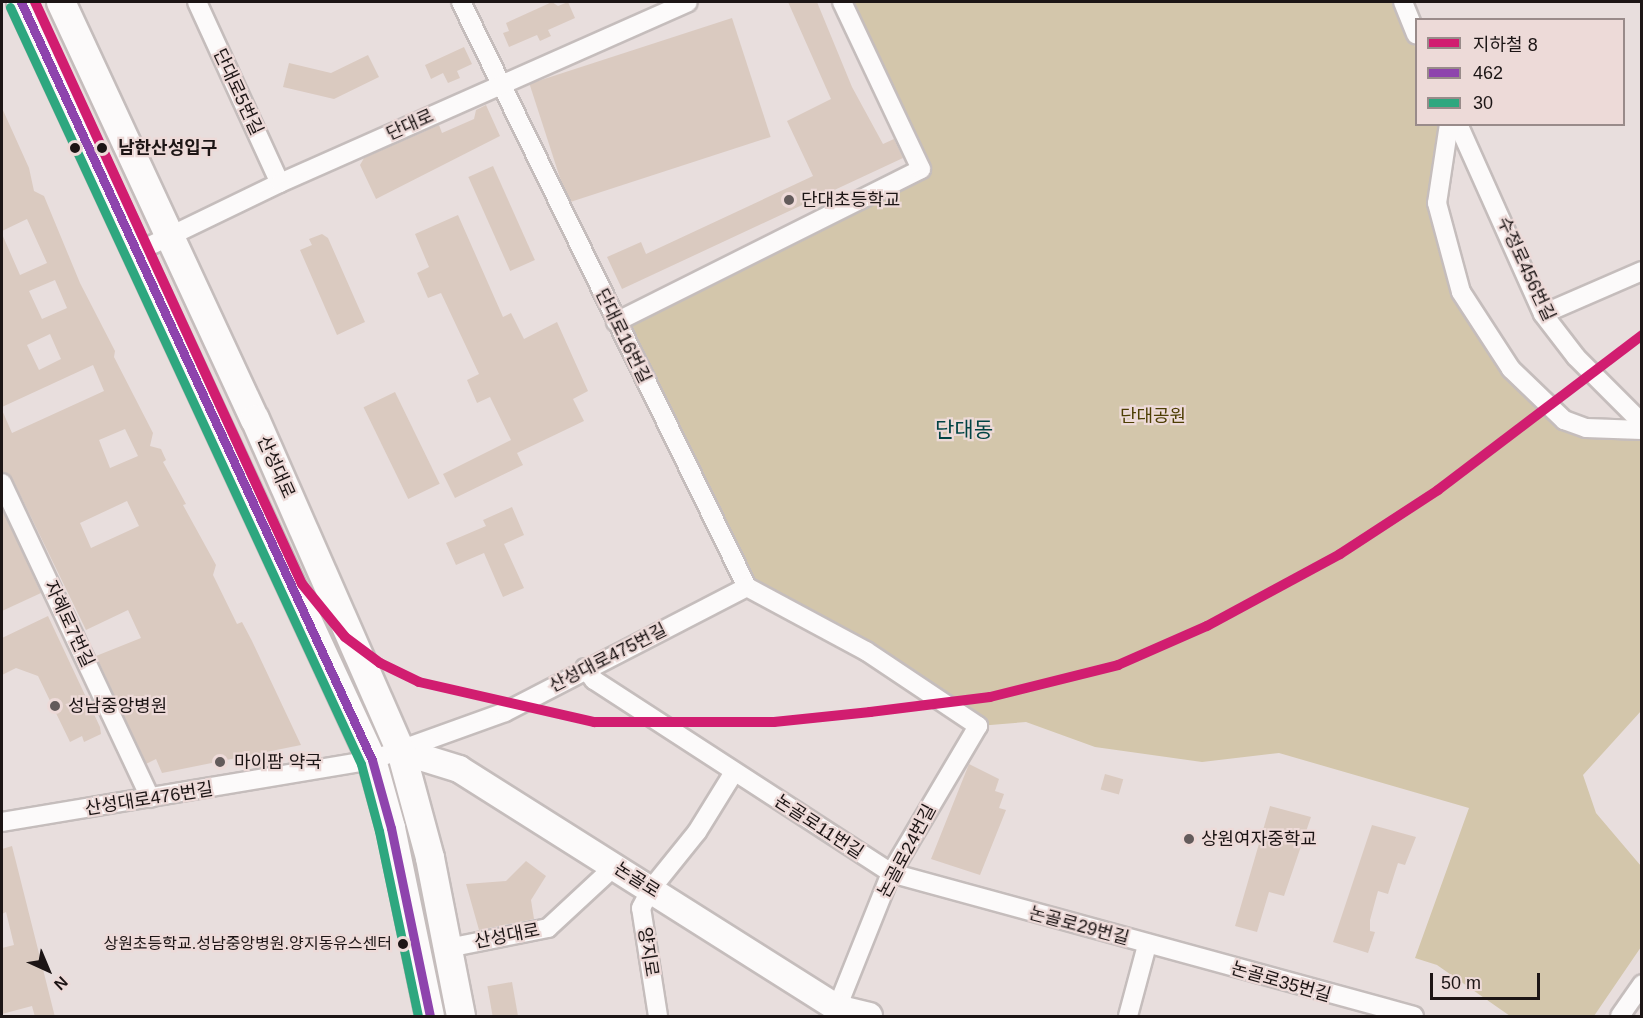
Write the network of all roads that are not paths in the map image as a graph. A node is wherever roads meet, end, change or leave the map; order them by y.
1 (21, 2) edge
2 (61, 2) edge
3 (197, 2) edge
4 (461, 2) edge
5 (688, 2) edge
6 (842, 2) edge
7 (1403, 2) edge
8 (660, 7) edge
9 (1415, 32) edge
10 (501, 85) junction
11 (1449, 126) edge
12 (1459, 126) edge
13 (280, 183) junction
14 (171, 237) junction
15 (135, 253) junction
16 (1641, 271) edge
17 (1543, 314) junction
18 (616, 322) junction
19 (1641, 423) edge
20 (1641, 430) edge
21 (2, 483) edge
22 (747, 587) junction
23 (585, 668) junction
24 (401, 751) junction
25 (372, 760) junction
26 (734, 772) junction
27 (150, 798) junction
28 (2, 822) edge
29 (615, 866) junction
30 (891, 873) junction
31 (651, 889) junction
32 (1010, 908) joint
33 (1148, 945) junction
34 (448, 948) junction
35 (1641, 984) edge
36 (837, 1012) edge
37 (430, 1017) edge
38 (461, 1017) edge
39 (658, 1017) edge
40 (869, 1017) edge
41 (1128, 1017) edge
42 (1414, 1017) edge
43 (1620, 1017) edge

1 - 15 main road, 산성대로
2 - 14 main road, 산성대로
3 - 13 street, 단대로5번길
4 - 10 street, 단대로16번길
5 - 8 street, 단대로
6 - 18 street
7 - 9 street
8 - 10 street, 단대로
10 - 13 street, 단대로
10 - 18 street, 단대로16번길
11 - 20 street
12 - 17 street, 수정로456번길
13 - 14 street, 단대로
14 - 15 street, 단대로
14 - 24 main road, 산성대로
15 - 25 main road, 산성대로
16 - 17 street
17 - 19 street, 수정로456번길
18 - 22 street, 단대로16번길
21 - 27 street, 자혜로7번길
22 - 23 street, 산성대로475번길
22 - 30 street, 논골로24번길
23 - 24 street, 산성대로475번길
23 - 26 street, 논골로11번길
24 - 25 street, 산성대로476번길
24 - 29 street, 논골로
24 - 34 main road, 산성대로
25 - 27 street, 산성대로476번길
25 - 37 main road, 산성대로
26 - 30 street, 논골로11번길
26 - 31 street
27 - 28 street, 산성대로476번길
29 - 31 street, 논골로
29 - 34 street, 산성대로
30 - 32 street, 논골로11번길
30 - 36 street, 논골로24번길
31 - 36 street, 논골로
31 - 39 street, 양지로
32 - 33 street, 논골로29번길
33 - 41 street
33 - 42 street, 논골로35번길
34 - 38 main road, 산성대로
35 - 43 street
36 - 40 street, 논골로

